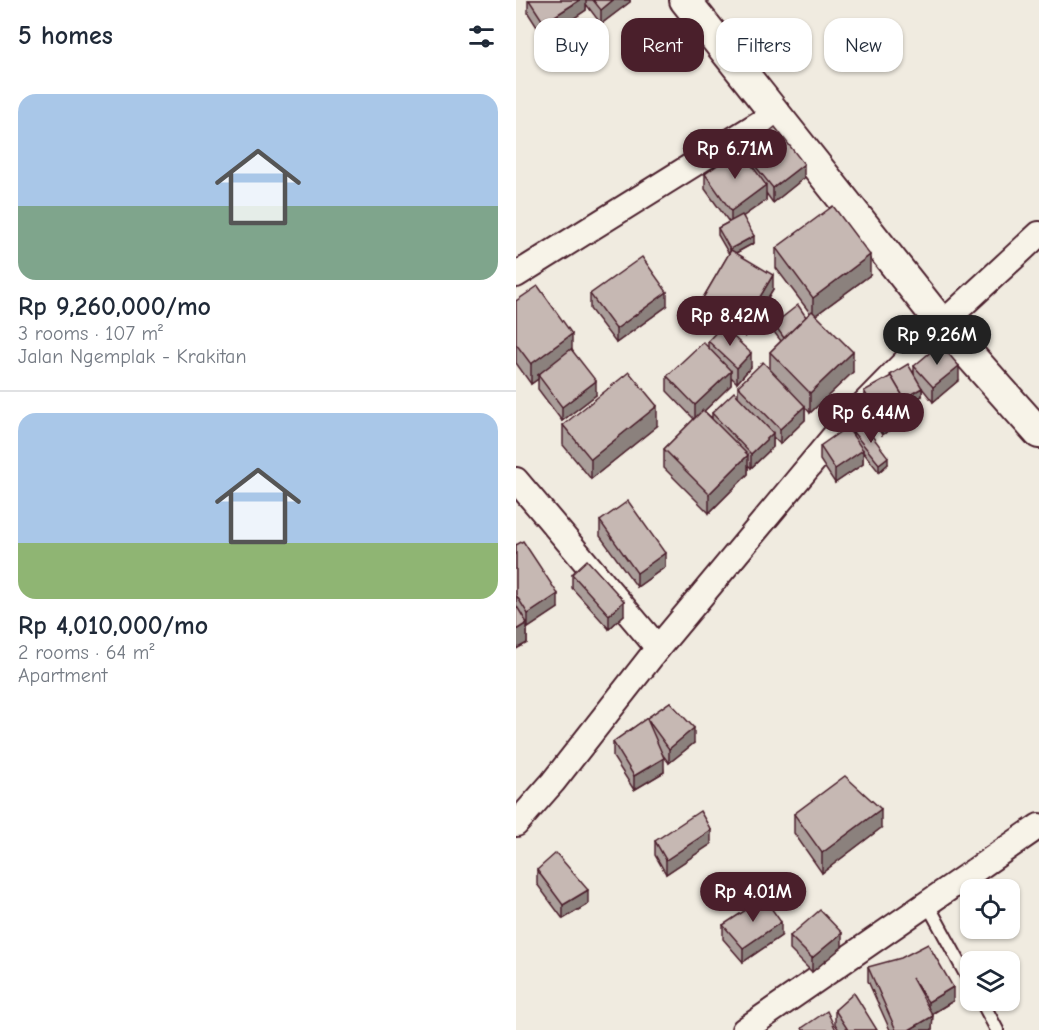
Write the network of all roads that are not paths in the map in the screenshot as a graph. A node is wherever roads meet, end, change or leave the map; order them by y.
1 (685, 0) edge
2 (776, 113) junction
3 (1039, 234) edge
4 (516, 275) edge
5 (942, 324) junction
6 (1039, 433) edge
7 (516, 480) edge
8 (658, 648) junction
9 (516, 824) edge
10 (1039, 826) edge
11 (927, 903) junction
12 (960, 964) edge
13 (987, 1011) edge
14 (754, 1027) edge
15 (997, 1030) edge

1 - 2 street
2 - 4 street
2 - 5 street
3 - 5 street
5 - 6 street
5 - 8 street
7 - 8 street
8 - 9 street
10 - 11 street
11 - 12 lane
11 - 14 street
13 - 15 lane

